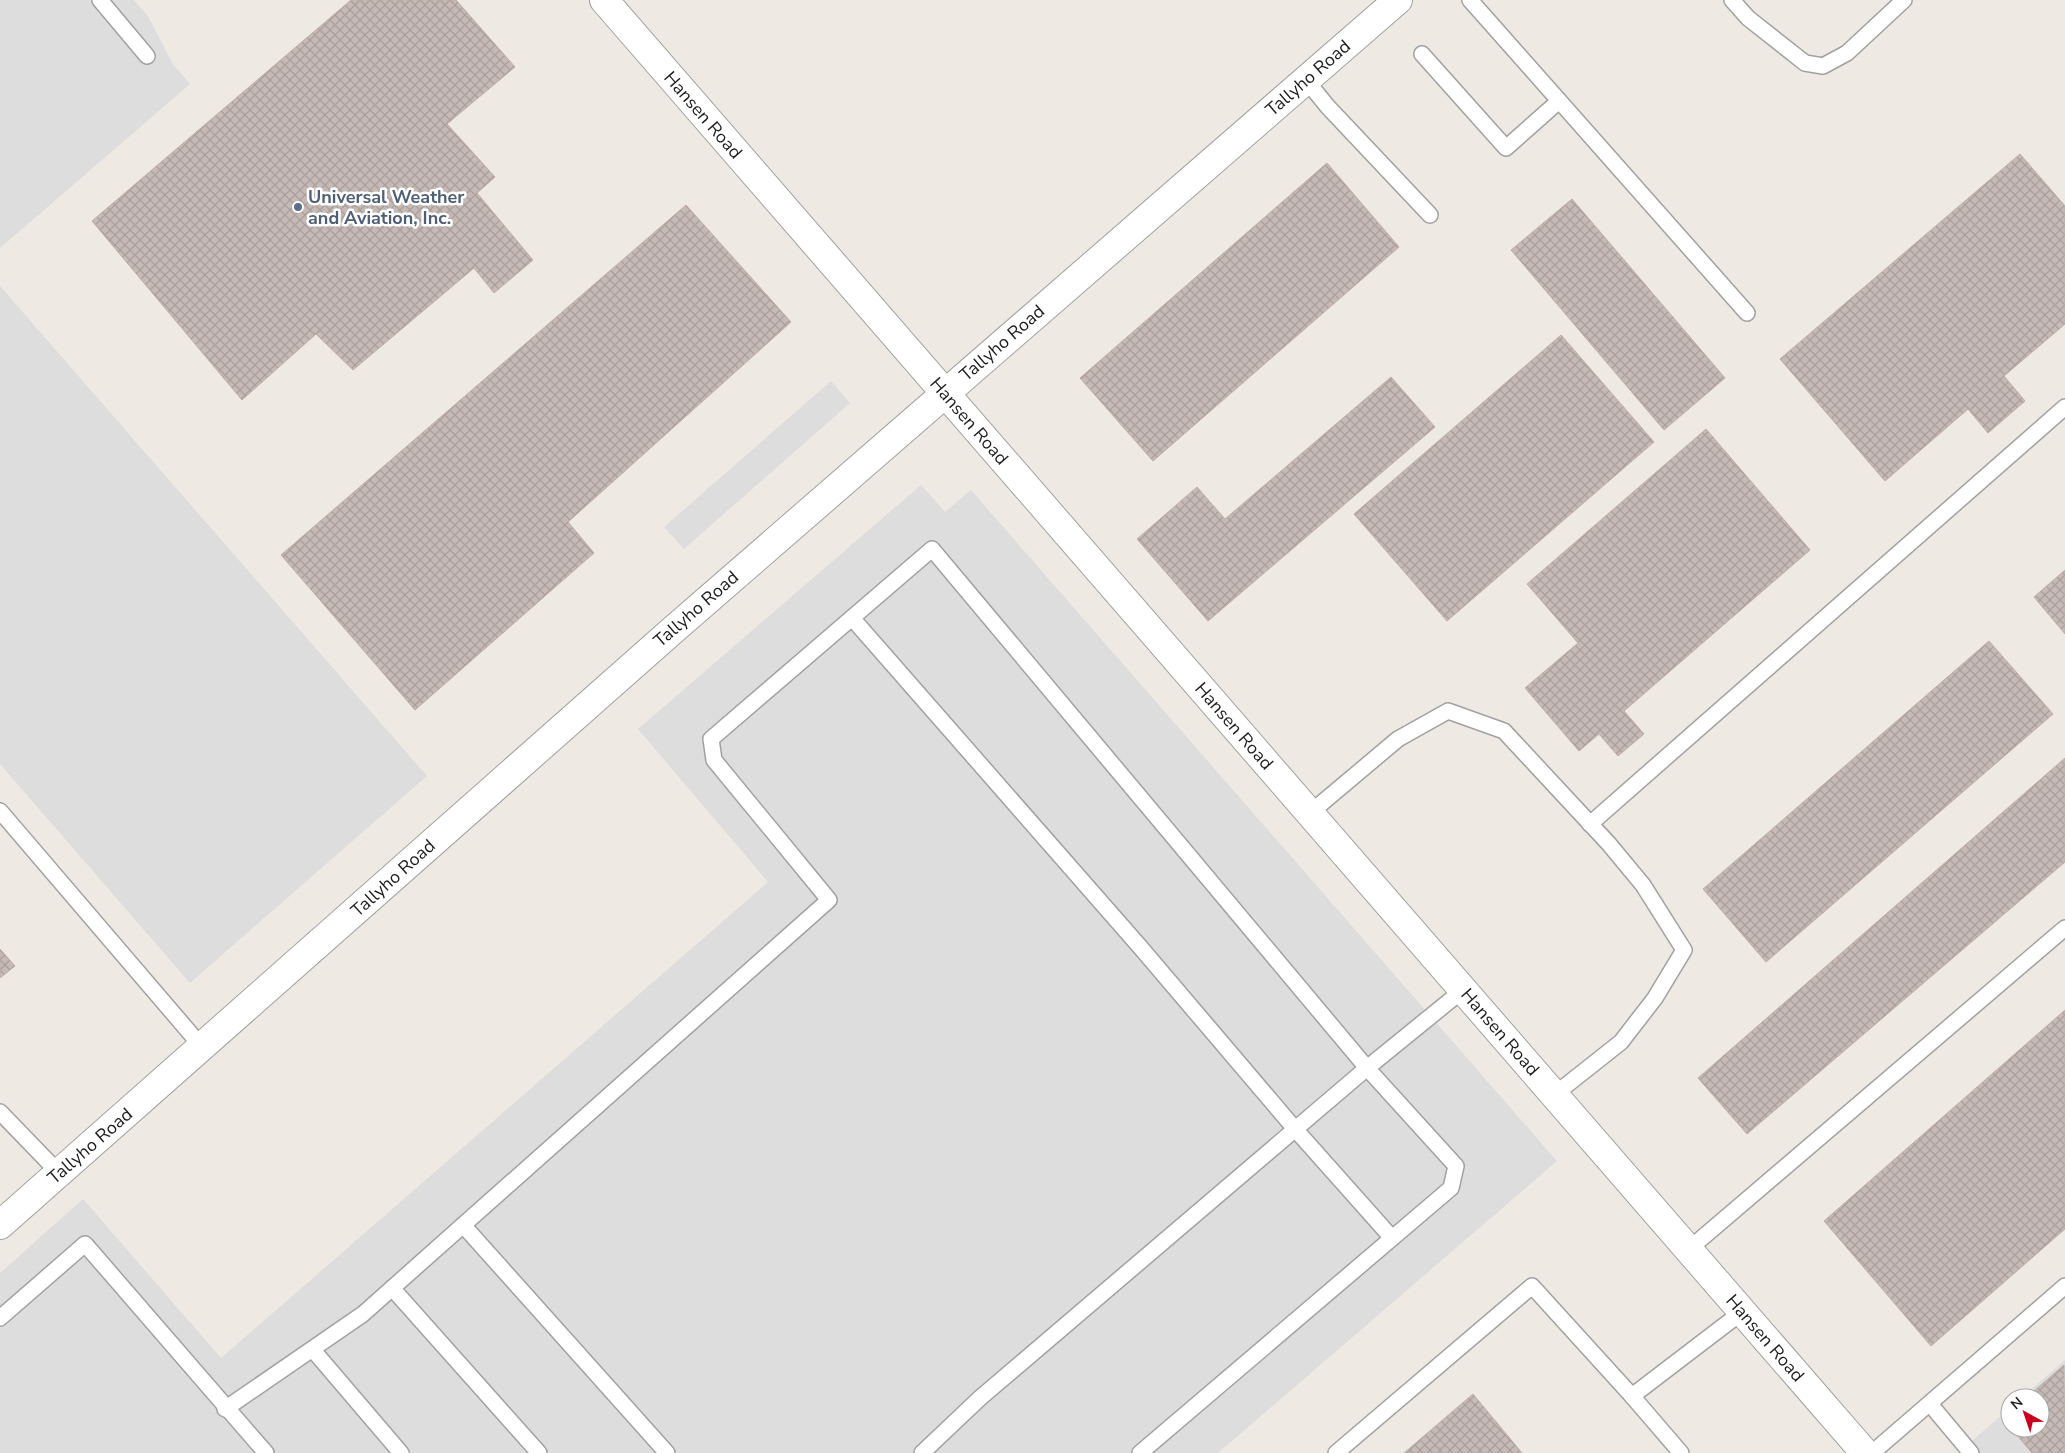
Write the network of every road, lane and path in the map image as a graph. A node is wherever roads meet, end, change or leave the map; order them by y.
1 (100, 0) edge
2 (604, 0) edge
3 (1398, 0) edge
4 (1470, 0) edge
5 (1732, 0) edge
6 (1904, 0) edge
7 (1422, 54) dead end
8 (147, 56) dead end
9 (1306, 80) junction
10 (1559, 101) junction
11 (1430, 215) dead end
12 (1748, 314) dead end
13 (945, 393) junction
14 (2065, 407) edge
15 (852, 618) junction
16 (0, 811) edge
17 (1310, 813) junction
18 (1590, 824) junction
19 (2065, 928) edge
20 (1463, 990) junction
21 (202, 1047) junction
22 (1367, 1068) junction
23 (1554, 1095) junction
24 (0, 1112) edge
25 (1295, 1129) junction
26 (59, 1174) junction
27 (0, 1225) edge
28 (463, 1225) junction
29 (1392, 1238) junction
30 (1688, 1250) junction
31 (2065, 1286) edge
32 (392, 1288) junction
33 (1742, 1312) junction
34 (0, 1318) edge
35 (313, 1350) junction
36 (1632, 1396) junction
37 (1930, 1404) junction
38 (226, 1409) junction
39 (266, 1453) edge
40 (401, 1453) edge
41 (539, 1453) edge
42 (666, 1453) edge
43 (922, 1453) edge
44 (1140, 1453) edge
45 (1336, 1453) edge
46 (1681, 1453) edge
47 (1865, 1453) edge
48 (1872, 1453) edge
49 (1971, 1453) edge

1 - 8 lane
2 - 13 street, Hansen Road
3 - 9 street, Tallyho Road
4 - 10 lane
5 - 6 lane
7 - 10 lane
9 - 11 lane
9 - 13 street, Tallyho Road
10 - 12 lane
13 - 17 street, Hansen Road
13 - 21 street, Tallyho Road
14 - 18 lane
15 - 22 lane
15 - 25 lane
15 - 28 lane
16 - 21 lane
17 - 18 lane
17 - 20 street, Hansen Road
18 - 23 lane
19 - 30 lane
20 - 22 lane
20 - 23 street, Hansen Road
21 - 26 street, Tallyho Road
22 - 25 lane
22 - 29 lane
23 - 30 street, Hansen Road
24 - 26 lane
25 - 29 lane
25 - 43 lane
26 - 27 street, Tallyho Road
28 - 32 lane
28 - 42 lane
29 - 44 lane
30 - 33 street, Hansen Road
31 - 37 lane
32 - 35 lane
32 - 41 lane
33 - 36 lane
33 - 47 street, Hansen Road
34 - 38 lane
35 - 38 lane
35 - 40 lane
36 - 45 lane
36 - 46 lane
37 - 48 lane
37 - 49 lane
38 - 39 lane

